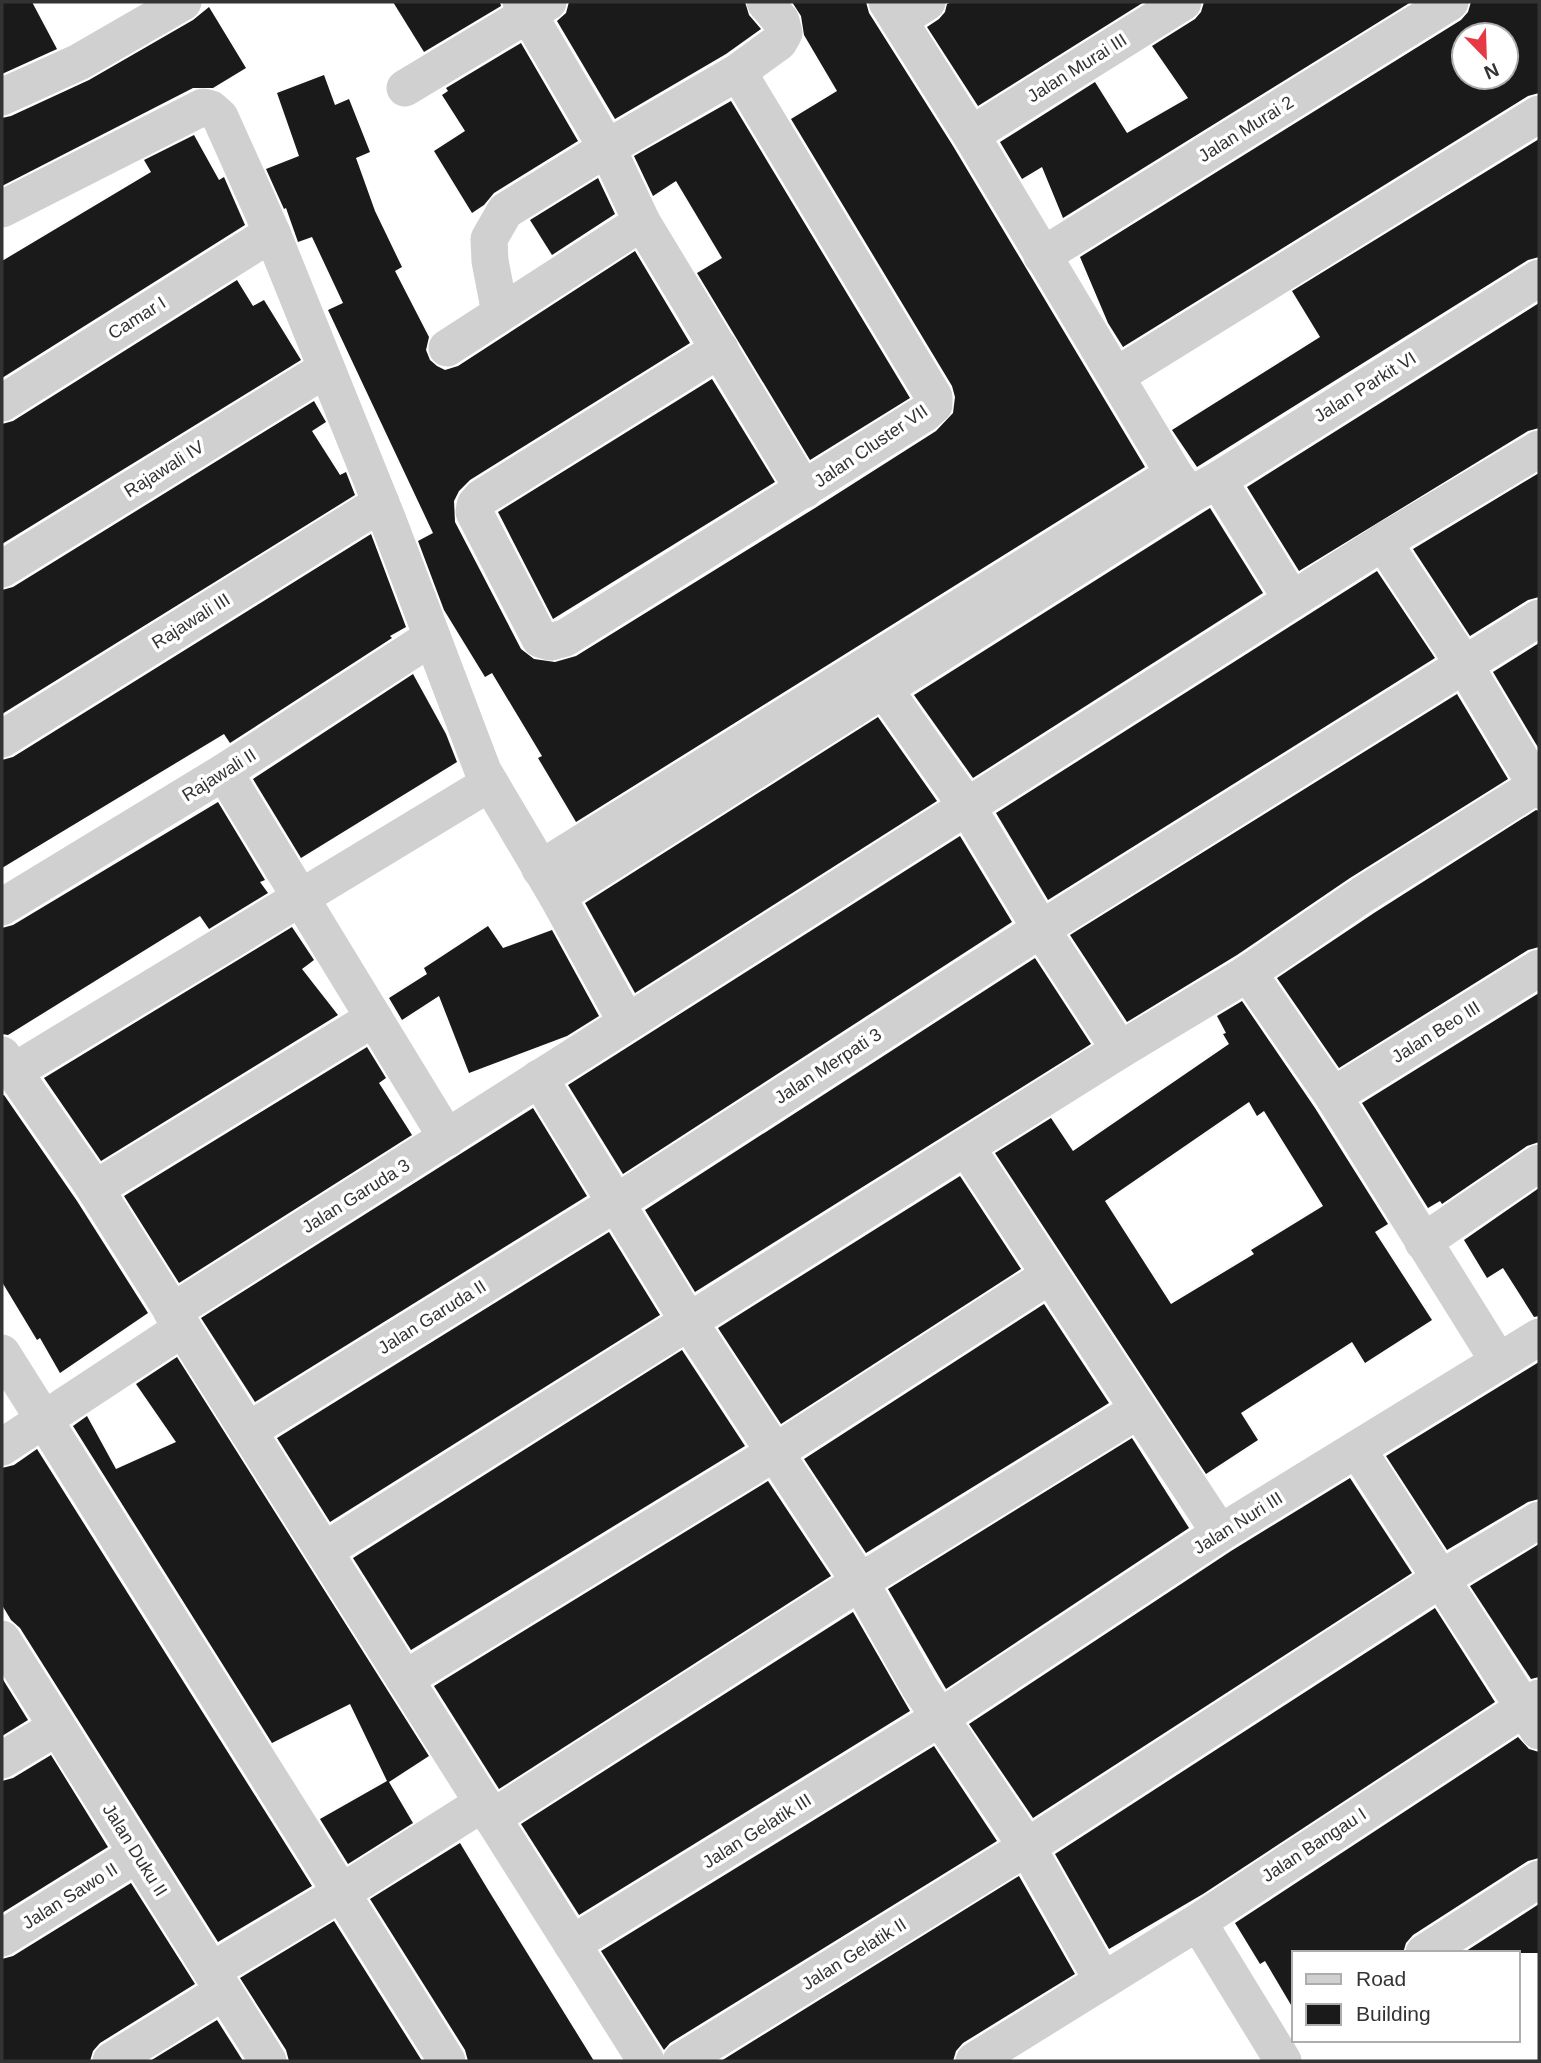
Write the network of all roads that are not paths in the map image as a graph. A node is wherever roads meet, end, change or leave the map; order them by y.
1 (183, 2) edge
2 (765, 2) edge
3 (1183, 2) edge
4 (1450, 2) edge
5 (532, 5) edge
6 (904, 8) edge
7 (738, 72) junction
8 (405, 88) dead end
9 (2, 97) edge
10 (1539, 114) edge
11 (971, 135) junction
12 (607, 148) junction
13 (2, 209) edge
14 (642, 222) junction
15 (272, 233) junction
16 (1042, 256) junction
17 (1539, 278) edge
18 (500, 313) junction
19 (447, 348) dead end
20 (720, 349) junction
21 (326, 369) junction
22 (1116, 376) junction
23 (2, 403) edge
24 (1539, 449) edge
25 (1194, 483) junction
26 (804, 490) junction
27 (381, 503) junction
28 (1383, 542) junction
29 (2, 569) edge
30 (1292, 600) junction
31 (1539, 618) edge
32 (432, 636) junction
33 (1465, 666) junction
34 (876, 678) junction
35 (2, 739) edge
36 (224, 772) junction
37 (490, 783) junction
38 (1538, 786) edge
39 (966, 805) junction
40 (549, 882) junction
41 (300, 897) junction
42 (2, 907) edge
43 (1041, 929) junction
44 (1539, 968) edge
45 (1248, 973) junction
46 (374, 1018) junction
47 (626, 1021) junction
48 (1120, 1050) junction
49 (7, 1064) edge
50 (539, 1078) junction
51 (1333, 1096) junction
52 (447, 1139) junction
53 (966, 1147) junction
54 (1539, 1163) edge
55 (95, 1189) junction
56 (616, 1203) junction
57 (1423, 1242) junction
58 (1050, 1275) junction
59 (178, 1320) junction
60 (689, 1322) junction
61 (1539, 1337) edge
62 (2, 1353) edge
63 (1499, 1362) junction
64 (1138, 1410) junction
65 (44, 1420) junction
66 (248, 1432) junction
67 (2, 1447) edge
68 (1357, 1449) junction
69 (774, 1453) junction
70 (1539, 1520) edge
71 (1220, 1533) junction
72 (324, 1551) junction
73 (1442, 1578) junction
74 (860, 1582) junction
75 (2, 1639) edge
76 (405, 1679) junction
77 (1534, 1712) edge
78 (941, 1717) junction
79 (57, 1727) junction
80 (2, 1760) edge
81 (487, 1811) junction
82 (1027, 1847) junction
83 (137, 1854) junction
84 (1539, 1879) edge
85 (341, 1893) junction
86 (1198, 1922) junction
87 (2, 1938) edge
88 (572, 1944) junction
89 (1427, 1951) edge
90 (218, 1981) junction
91 (1102, 1981) junction
92 (1284, 2049) edge
93 (1019, 2050) edge
94 (111, 2061) edge
95 (268, 2061) edge
96 (447, 2061) edge
97 (646, 2061) edge
98 (681, 2061) edge
99 (974, 2061) edge

1 - 9 street
2 - 7 street
3 - 11 street, Jalan Murai III
4 - 16 street, Jalan Murai 2
5 - 8 street
5 - 12 street
6 - 11 street
7 - 12 street
7 - 26 street, Jalan Cluster VII
10 - 22 street
11 - 16 street
12 - 14 street
12 - 18 street
13 - 15 street
14 - 18 street
14 - 20 street
15 - 21 street
15 - 23 street, Camar I
16 - 22 street
17 - 25 street, Jalan Parkit VI
18 - 19 street
20 - 26 street
20 - 26 street, Jalan Cluster VII
21 - 27 street
21 - 29 street, Rajawali IV
22 - 25 street
24 - 28 street, Jalan Garuda 3
25 - 30 street
25 - 34 street, Jalan Parkit VI
27 - 32 street
27 - 35 street, Rajawali III
28 - 30 street, Jalan Garuda 3
28 - 33 street
30 - 39 street, Jalan Garuda 3
31 - 33 street, Jalan Merpati 3
32 - 36 street, Rajawali II
32 - 37 street
33 - 38 street
33 - 43 street, Jalan Merpati 3
34 - 39 street
34 - 40 street, Jalan Parkit VI
36 - 41 street
36 - 42 street, Rajawali II
37 - 40 street
37 - 41 street
38 - 45 street
39 - 43 street
39 - 47 street, Jalan Garuda 3
40 - 47 street
41 - 46 street
41 - 49 street
43 - 48 street
43 - 56 street, Jalan Merpati 3
44 - 51 street, Jalan Beo III
45 - 48 street
45 - 51 street
46 - 52 street
46 - 55 street
47 - 50 street, Jalan Garuda 3
48 - 53 street
49 - 55 street
50 - 52 street, Jalan Garuda 3
50 - 56 street
51 - 57 street
52 - 59 street, Jalan Garuda 3
53 - 58 street
53 - 60 street
54 - 57 street
55 - 59 street
56 - 60 street
56 - 66 street, Jalan Garuda II
57 - 63 street
58 - 64 street
58 - 69 street
59 - 65 street, Jalan Garuda 3
59 - 66 street
60 - 69 street
60 - 72 street
61 - 63 street, Jalan Nuri III
62 - 65 street
63 - 68 street, Jalan Nuri III
64 - 71 street
64 - 74 street
65 - 67 street, Jalan Garuda 3
65 - 85 street
66 - 72 street
68 - 71 street, Jalan Nuri III
68 - 73 street
69 - 74 street
69 - 76 street
70 - 73 street, Jalan Gelatik II
71 - 78 street, Jalan Nuri III
72 - 76 street
73 - 77 street
73 - 82 street, Jalan Gelatik II
74 - 78 street
74 - 81 street
75 - 79 street, Jalan Duku II
76 - 81 street
77 - 86 street, Jalan Bangau I
78 - 82 street
78 - 88 street, Jalan Gelatik III
79 - 80 street
79 - 83 street, Jalan Duku II
81 - 85 street
81 - 88 street
82 - 91 street
82 - 98 street, Jalan Gelatik II
83 - 87 street, Jalan Sawo II
83 - 90 street, Jalan Duku II
84 - 89 street
85 - 90 street
85 - 96 street
86 - 91 street, Jalan Bangau I
86 - 92 street
88 - 97 street
90 - 94 street
90 - 95 street, Jalan Duku II
91 - 93 street, Jalan Bangau I
93 - 99 street, Jalan Bangau I

